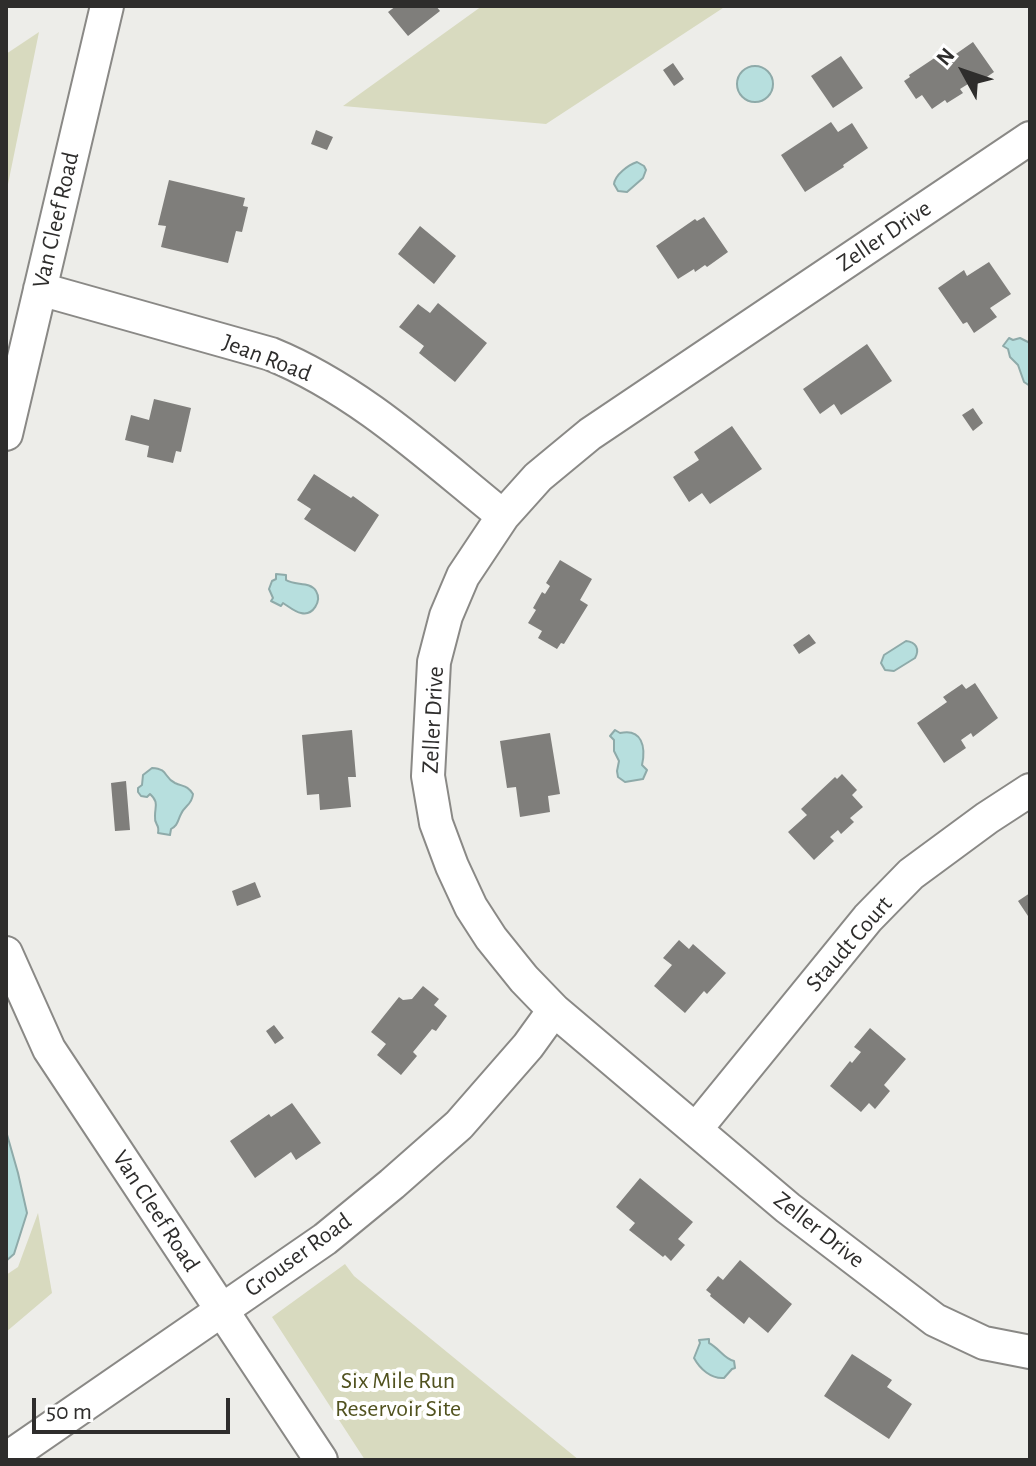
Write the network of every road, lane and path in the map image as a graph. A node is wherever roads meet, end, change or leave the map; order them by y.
1 (107, 6) edge
2 (1030, 138) edge
3 (40, 289) junction
4 (6, 434) edge
5 (503, 516) junction
6 (1030, 790) edge
7 (6, 953) edge
8 (554, 1010) junction
9 (696, 1129) junction
10 (221, 1309) junction
11 (1030, 1352) edge
12 (6, 1459) edge
13 (321, 1460) edge

1 - 3 street, Van Cleef Road
2 - 5 street, Zeller Drive
3 - 4 street, Van Cleef Road
3 - 5 street, Jean Road
5 - 8 street, Zeller Drive
6 - 9 street, Staudt Court
7 - 10 street, Van Cleef Road
8 - 9 street, Zeller Drive
8 - 10 street, Grouser Road
9 - 11 street, Zeller Drive
10 - 12 street, Grouser Road
10 - 13 street, Van Cleef Road

